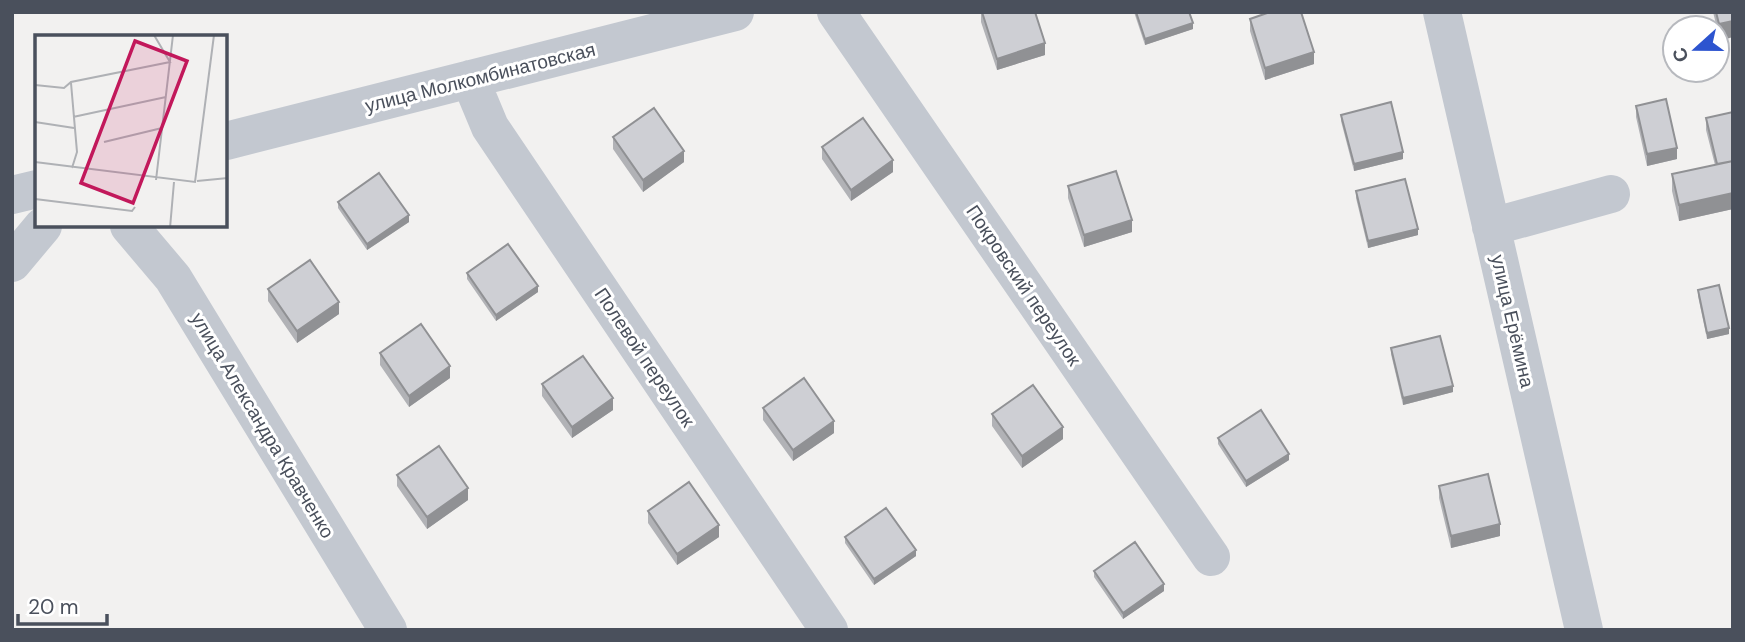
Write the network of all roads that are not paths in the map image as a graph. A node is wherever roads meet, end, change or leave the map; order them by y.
1 (735, 12) edge
2 (836, 12) edge
3 (1442, 12) edge
4 (470, 79) junction
5 (228, 140) edge
6 (35, 189) edge
7 (1611, 194) dead end
8 (12, 195) edge
9 (1491, 227) junction
10 (41, 228) edge
11 (131, 228) edge
12 (12, 263) edge
13 (1211, 557) dead end
14 (388, 630) edge
15 (829, 630) edge
16 (1584, 630) edge

1 - 4 street, улица Молкомбинатовская
2 - 13 street, Покровский переулок
3 - 9 street, улица Ерёмина
4 - 5 street, улица Молкомбинатовская
4 - 15 street, Полевой переулок
6 - 8 street
7 - 9 street
9 - 16 street, улица Ерёмина
10 - 12 street
11 - 14 street, улица Александра Кравченко

